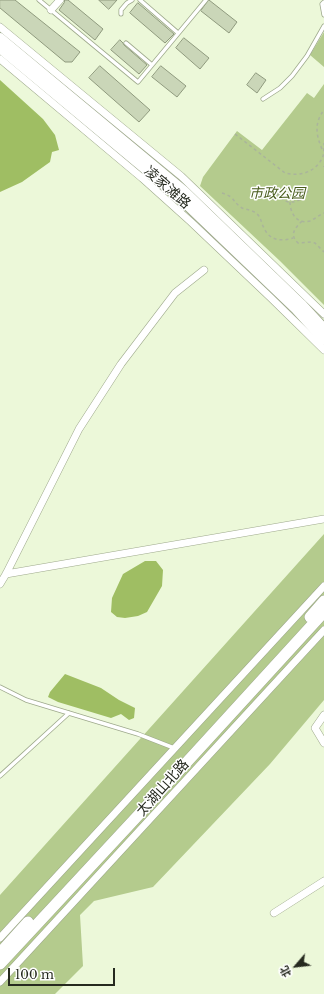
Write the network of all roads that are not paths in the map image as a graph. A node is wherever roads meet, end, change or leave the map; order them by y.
1 (39, 0) edge
2 (60, 0) edge
3 (132, 0) edge
4 (140, 0) edge
5 (206, 0) edge
6 (324, 2) edge
7 (51, 10) junction
8 (121, 14) dead end
9 (324, 15) edge
10 (324, 26) edge
11 (0, 27) edge
12 (178, 33) junction
13 (0, 38) edge
14 (126, 43) dead end
15 (0, 48) edge
16 (0, 59) edge
17 (152, 64) junction
18 (263, 99) dead end
19 (204, 270) dead end
20 (324, 314) edge
21 (324, 329) edge
22 (324, 340) edge
23 (324, 350) edge
24 (324, 519) edge
25 (6, 574) junction
26 (0, 584) edge
27 (324, 586) edge
28 (324, 601) edge
29 (324, 612) edge
30 (324, 630) edge
31 (0, 687) edge
32 (69, 713) junction
33 (324, 715) edge
34 (324, 743) edge
35 (174, 748) junction
36 (0, 776) edge
37 (324, 881) edge
38 (274, 913) dead end
39 (0, 938) edge
40 (0, 953) edge
41 (0, 964) edge
42 (0, 982) edge

1 - 7 lane
2 - 7 street
3 - 8 lane
4 - 12 lane
5 - 12 lane
6 - 9 lane
7 - 17 lane
10 - 18 lane
11 - 20 street
12 - 17 lane
13 - 21 main road, 凌家滩路
14 - 17 lane
15 - 22 main road, 凌家滩路
16 - 23 street
19 - 25 street
24 - 25 street
25 - 26 street
27 - 35 street
28 - 40 main road, 太湖山北路
29 - 41 main road, 太湖山北路
30 - 42 street
31 - 32 lane
32 - 35 lane
32 - 36 lane
33 - 34 street
35 - 39 street
37 - 38 street

